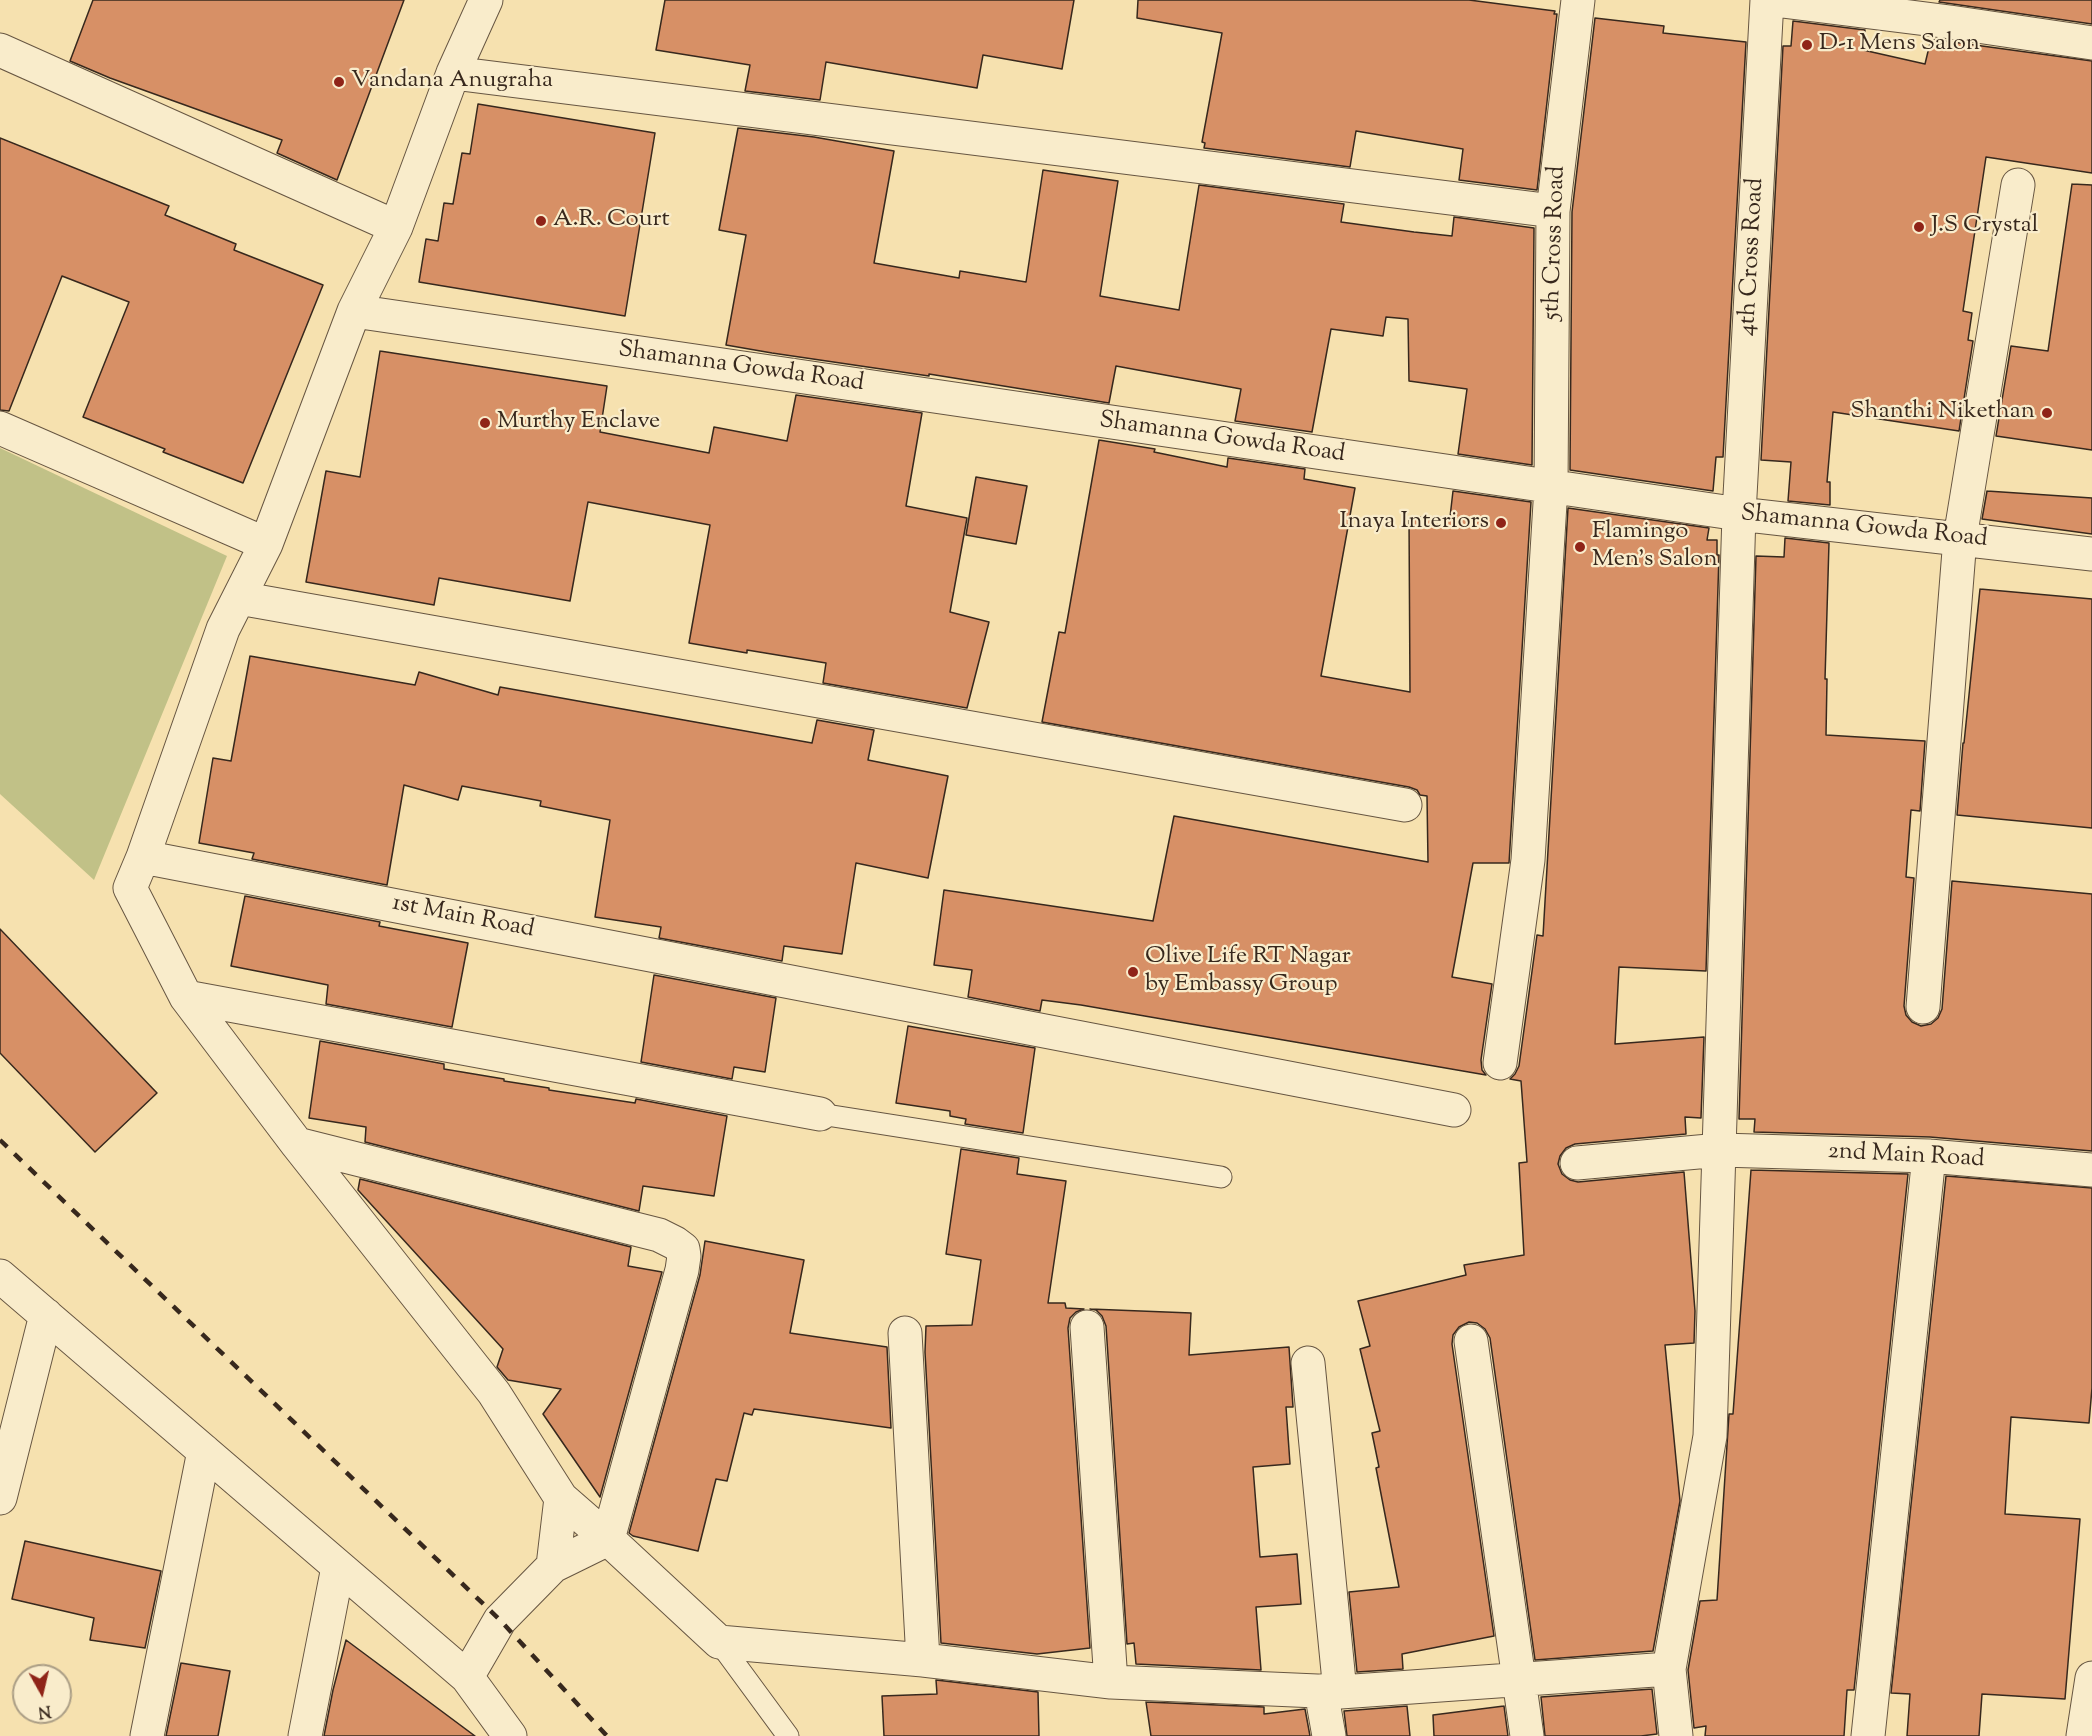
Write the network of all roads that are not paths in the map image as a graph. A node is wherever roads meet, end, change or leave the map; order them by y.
1 (486, 0) edge
2 (1578, 0) edge
3 (1767, 0) edge
4 (1774, 0) edge
5 (1952, 11) edge
6 (2092, 43) edge
7 (0, 50) edge
8 (453, 73) junction
9 (2018, 186) dead end
10 (1553, 211) junction
11 (396, 227) junction
12 (354, 311) junction
13 (0, 428) edge
14 (1551, 487) junction
15 (1739, 514) junction
16 (1960, 538) junction
17 (266, 544) junction
18 (2092, 554) edge
19 (240, 598) junction
20 (1405, 806) dead end
21 (143, 857) junction
22 (186, 997) junction
23 (1923, 1007) dead end
24 (1500, 1063) dead end
25 (1454, 1110) dead end
26 (820, 1114) joint
27 (297, 1144) junction
28 (1720, 1150) junction
29 (1929, 1156) junction
30 (1577, 1163) dead end
31 (2092, 1170) edge
32 (1221, 1177) dead end
33 (0, 1276) edge
34 (46, 1315) junction
35 (1087, 1327) dead end
36 (905, 1333) dead end
37 (1471, 1341) dead end
38 (1308, 1363) dead end
39 (204, 1451) junction
40 (0, 1498) edge
41 (561, 1498) junction
42 (608, 1539) junction
43 (553, 1566) junction
44 (338, 1567) junction
45 (718, 1642) junction
46 (922, 1660) junction
47 (1669, 1669) junction
48 (467, 1677) junction
49 (2092, 1678) edge
50 (1519, 1680) junction
51 (1111, 1682) junction
52 (1330, 1692) junction
53 (147, 1736) edge
54 (305, 1736) edge
55 (510, 1736) edge
56 (788, 1736) edge
57 (1329, 1736) edge
58 (1527, 1736) edge
59 (1676, 1736) edge
60 (1868, 1736) edge
61 (2083, 1736) edge

1 - 8 street
2 - 10 street, 5th Cross Road
3 - 15 street, 4th Cross Road
4 - 5 street
5 - 6 street
7 - 11 street
8 - 10 street
8 - 11 street
9 - 16 street
10 - 14 street, 5th Cross Road
11 - 12 street
12 - 14 street, Shamanna Gowda Road
12 - 17 street
13 - 17 street
14 - 15 street, Shamanna Gowda Road
14 - 24 street, 5th Cross Road
15 - 16 street, Shamanna Gowda Road
15 - 28 street, 4th Cross Road
16 - 18 street, Shamanna Gowda Road
16 - 23 street
17 - 19 street
19 - 20 street
19 - 21 street
21 - 22 street
21 - 25 street, 1st Main Road
22 - 26 street
22 - 27 street
26 - 32 lane
27 - 41 street
27 - 42 street
28 - 29 street, 2nd Main Road
28 - 30 street, 2nd Main Road
28 - 47 street, 4th Cross Road
29 - 31 street, 2nd Main Road
29 - 60 street
33 - 34 street
34 - 39 street
34 - 40 street
35 - 51 street
36 - 46 street
37 - 50 street
38 - 52 street
39 - 44 street
39 - 53 street
41 - 42 street
41 - 43 street
42 - 43 street
42 - 45 street
43 - 48 street
44 - 48 street
44 - 54 street
45 - 46 street
45 - 56 lane
46 - 51 street
47 - 50 street
47 - 59 street, 4th Cross Road
48 - 55 street
49 - 61 street
50 - 52 street
50 - 58 street
51 - 52 street
52 - 57 street

